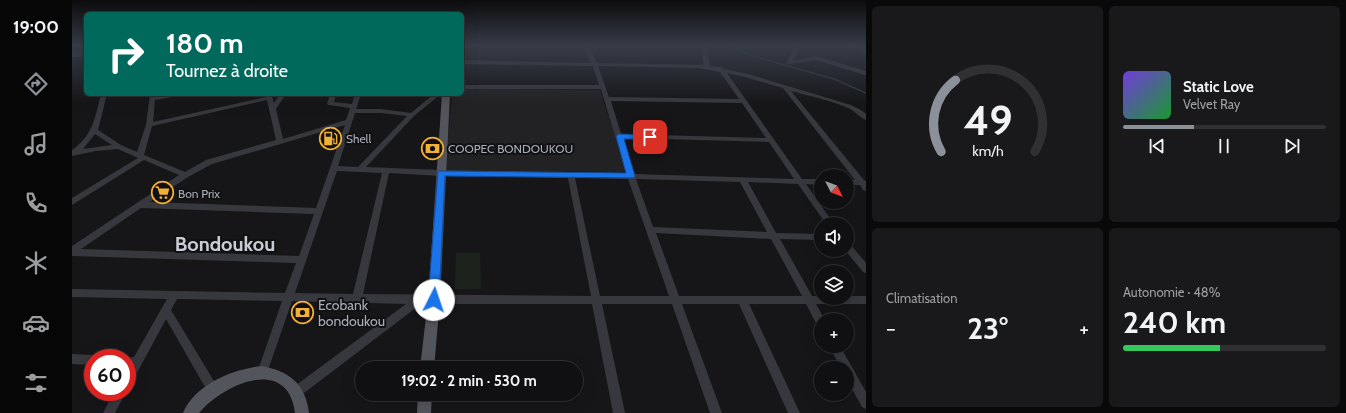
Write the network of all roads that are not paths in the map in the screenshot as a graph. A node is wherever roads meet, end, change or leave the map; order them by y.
1 (595, 65) edge
2 (643, 65) edge
3 (840, 65) edge
4 (707, 67) joint
5 (721, 69) junction
6 (866, 73) edge
7 (602, 87) junction
8 (785, 87) junction
9 (464, 88) edge
10 (104, 96) edge
11 (269, 96) edge
12 (282, 96) edge
13 (332, 96) edge
14 (357, 96) edge
15 (436, 96) edge
16 (446, 96) edge
17 (153, 97) edge
18 (607, 99) junction
19 (743, 101) junction
20 (354, 108) junction
21 (272, 110) junction
22 (412, 115) junction
23 (866, 118) edge
24 (348, 122) junction
25 (149, 125) junction
26 (95, 131) junction
27 (619, 136) junction
28 (280, 140) junction
29 (770, 140) junction
30 (119, 147) junction
31 (72, 154) edge
32 (142, 156) junction
33 (334, 168) junction
34 (360, 169) junction
35 (386, 170) junction
36 (441, 173) junction
37 (185, 175) junction
38 (571, 175) junction
39 (631, 176) junction
40 (742, 179) junction
41 (799, 181) junction
42 (814, 182) edge
43 (854, 183) edge
44 (864, 185) edge
45 (72, 202) edge
46 (141, 205) junction
47 (318, 211) junction
48 (825, 217) edge
49 (652, 230) junction
50 (772, 236) junction
51 (814, 237) edge
52 (72, 251) edge
53 (854, 254) edge
54 (302, 260) junction
55 (866, 269) edge
56 (72, 293) edge
57 (174, 295) junction
58 (289, 297) junction
59 (357, 298) junction
60 (420, 299) junction
61 (434, 300) junction
62 (597, 300) junction
63 (676, 300) junction
64 (742, 300) junction
65 (808, 300) junction
66 (866, 300) edge
67 (166, 310) junction
68 (816, 313) edge
69 (136, 356) edge
70 (72, 359) edge
71 (84, 360) edge
72 (429, 361) edge
73 (262, 373) junction
74 (854, 381) edge
75 (213, 390) junction
76 (296, 392) junction
77 (115, 401) edge
78 (425, 401) edge
79 (866, 403) edge
80 (108, 413) edge
81 (190, 413) edge
82 (302, 413) edge
83 (424, 413) edge
84 (619, 413) edge
85 (716, 413) edge
86 (794, 413) edge

1 - 7 street
2 - 4 street
3 - 6 street
4 - 5 street
5 - 8 street
5 - 19 street
7 - 9 street
7 - 18 street
8 - 23 street
8 - 44 street
10 - 26 street
11 - 21 street
11 - 25 street
12 - 21 street
13 - 20 street
14 - 20 street
15 - 22 street
16 - 36 main road
17 - 25 street
18 - 19 street
18 - 27 street
19 - 29 street
20 - 22 street
20 - 24 street
21 - 28 street
22 - 34 street
24 - 28 street
24 - 33 street
25 - 32 street
26 - 30 street
26 - 31 street
27 - 29 street
27 - 39 street
28 - 37 street
29 - 41 street
30 - 31 street
30 - 32 street
32 - 37 street
32 - 45 street
33 - 34 street
33 - 47 street
34 - 35 street
35 - 36 street
35 - 59 street
36 - 38 street
36 - 61 main road
37 - 46 street
38 - 39 street
38 - 62 street
39 - 40 street
39 - 49 street
40 - 41 street
40 - 50 street
41 - 42 street
41 - 48 street
43 - 44 street
46 - 47 street
46 - 52 street
47 - 54 street
49 - 50 street
49 - 63 street
50 - 51 street
50 - 65 street
52 - 54 street
53 - 55 street
54 - 58 street
56 - 57 street
57 - 58 street
57 - 67 street
58 - 59 street
58 - 73 street
59 - 60 street
60 - 61 street
60 - 76 street
61 - 62 street
61 - 72 main road
62 - 63 street
62 - 84 street
63 - 64 street
63 - 85 street
64 - 65 street
64 - 86 street
65 - 66 street
65 - 68 street
67 - 69 street
67 - 75 street
70 - 71 street
73 - 75 main road
73 - 76 main road
74 - 79 street
75 - 81 main road
76 - 82 main road
77 - 80 street
78 - 83 main road

